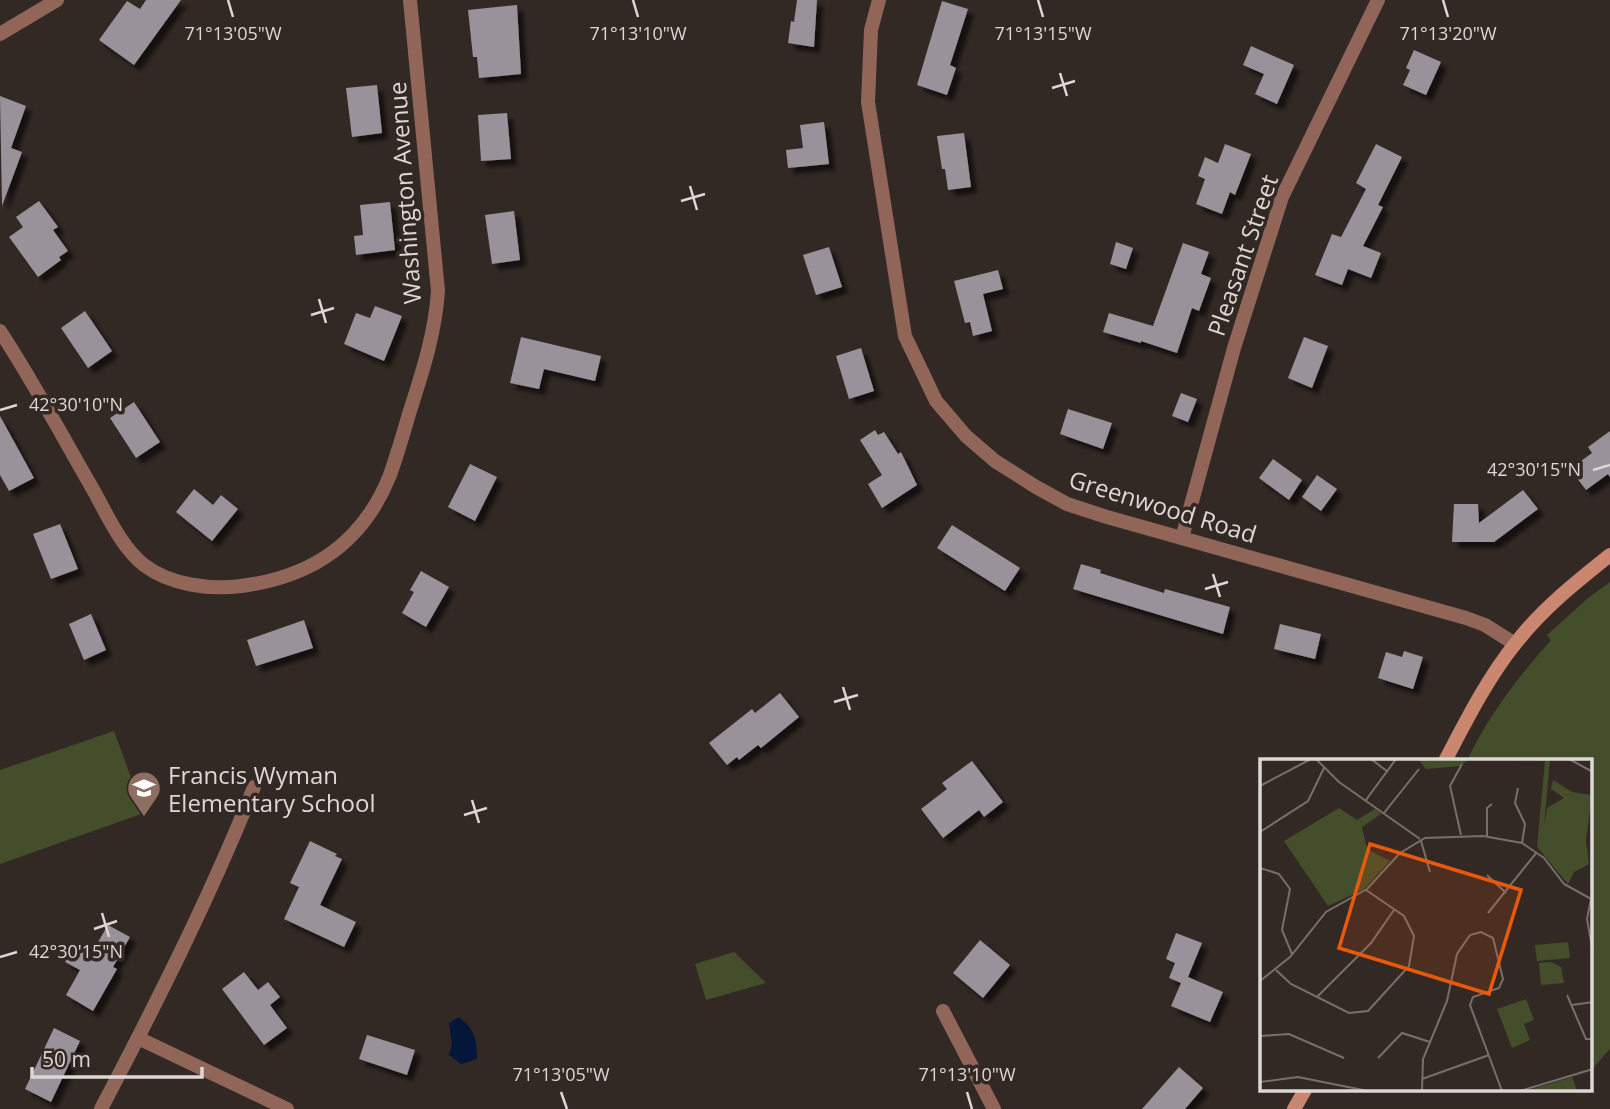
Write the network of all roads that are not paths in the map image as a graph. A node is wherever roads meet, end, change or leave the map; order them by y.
1 (57, 0) edge
2 (411, 0) edge
3 (879, 0) edge
4 (1378, 0) edge
5 (0, 34) edge
6 (0, 331) edge
7 (1182, 538) junction
8 (1610, 555) edge
9 (1515, 644) junction
10 (1446, 759) edge
11 (254, 787) dead end
12 (943, 1011) dead end
13 (138, 1038) junction
14 (1304, 1092) edge
15 (101, 1109) edge
16 (287, 1109) edge
17 (994, 1109) edge
18 (1294, 1109) edge

1 - 5 street
2 - 6 street, Washington Avenue
3 - 7 street, Greenwood Road
4 - 7 street, Pleasant Street
7 - 9 street, Greenwood Road
8 - 9 main road
9 - 10 main road
11 - 13 street
12 - 17 street
13 - 15 street
13 - 16 street
14 - 18 main road

